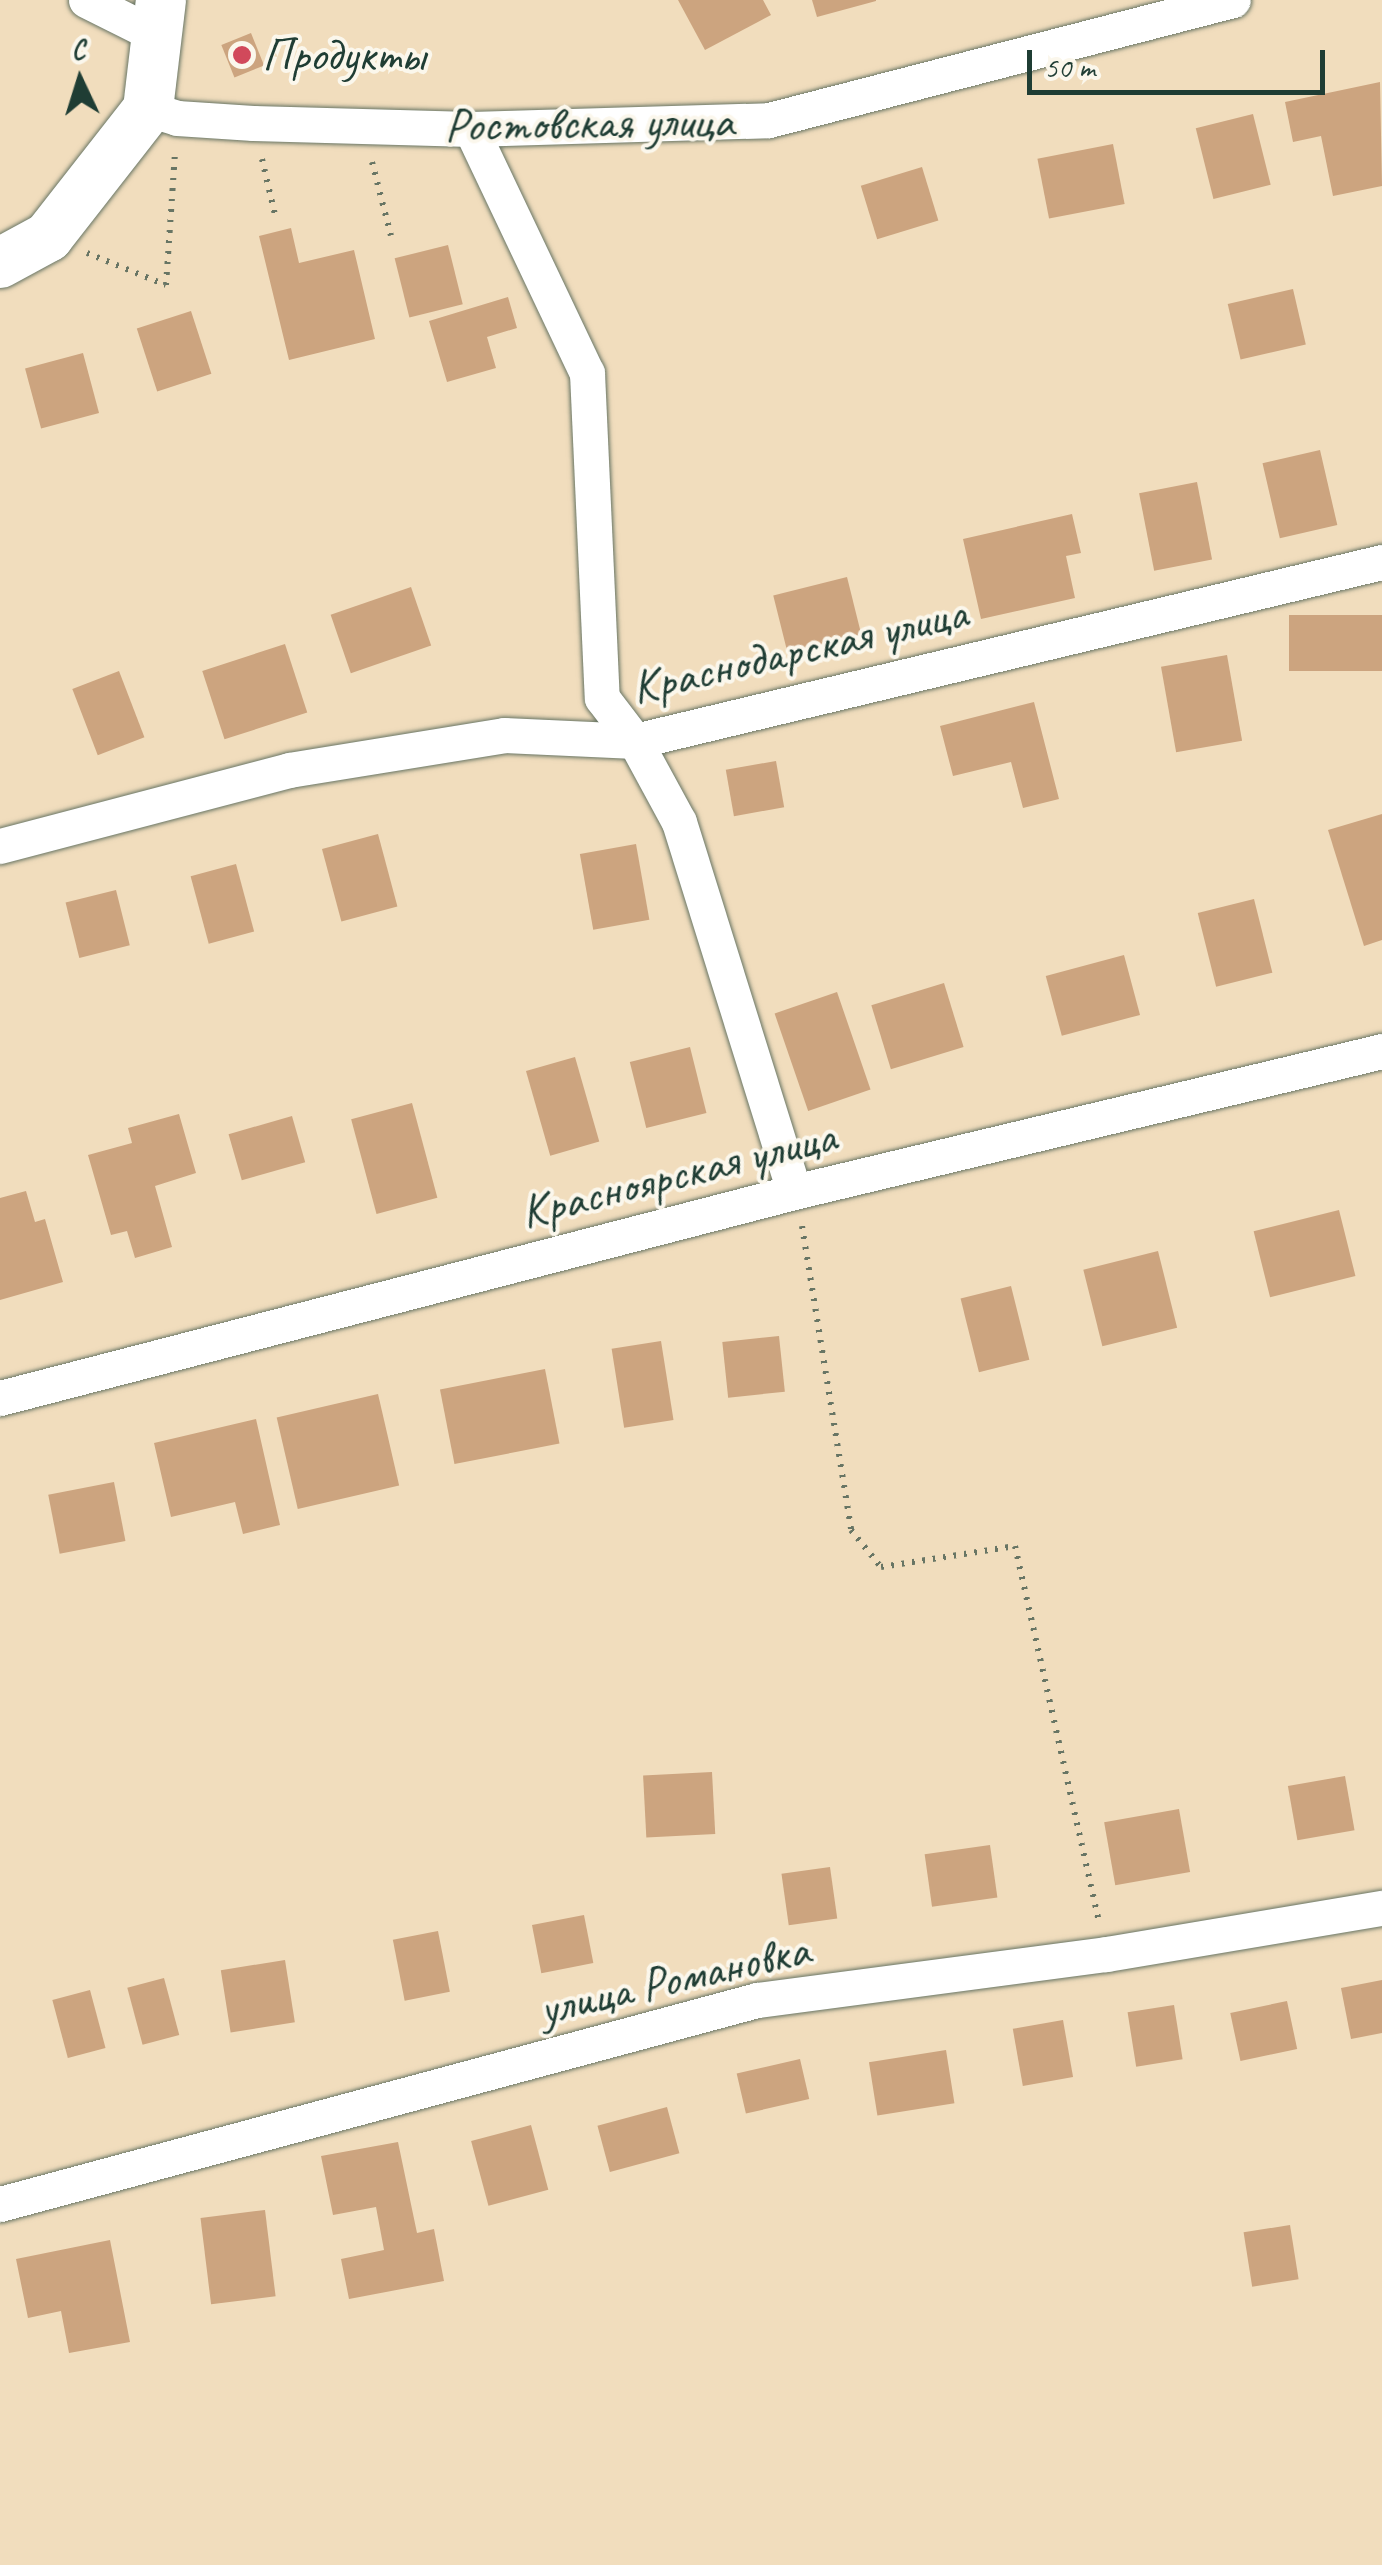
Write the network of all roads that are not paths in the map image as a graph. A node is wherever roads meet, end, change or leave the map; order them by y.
1 (86, 0) edge
2 (1233, 0) edge
3 (160, 18) edge
4 (162, 113) junction
5 (471, 129) junction
6 (0, 263) edge
7 (1382, 562) edge
8 (635, 741) junction
9 (0, 846) edge
10 (1382, 1051) edge
11 (794, 1192) junction
12 (0, 1398) edge
13 (1382, 1908) edge
14 (0, 2204) edge

1 - 3 street
2 - 5 street, Ростовская улица
3 - 4 street
4 - 5 street, Ростовская улица
4 - 6 street
5 - 8 street
7 - 8 street, Краснодарская улица
8 - 9 street, Краснодарская улица
8 - 11 street
10 - 11 street, Красноярская улица
11 - 12 street, Красноярская улица
13 - 14 street, улица Романовка

